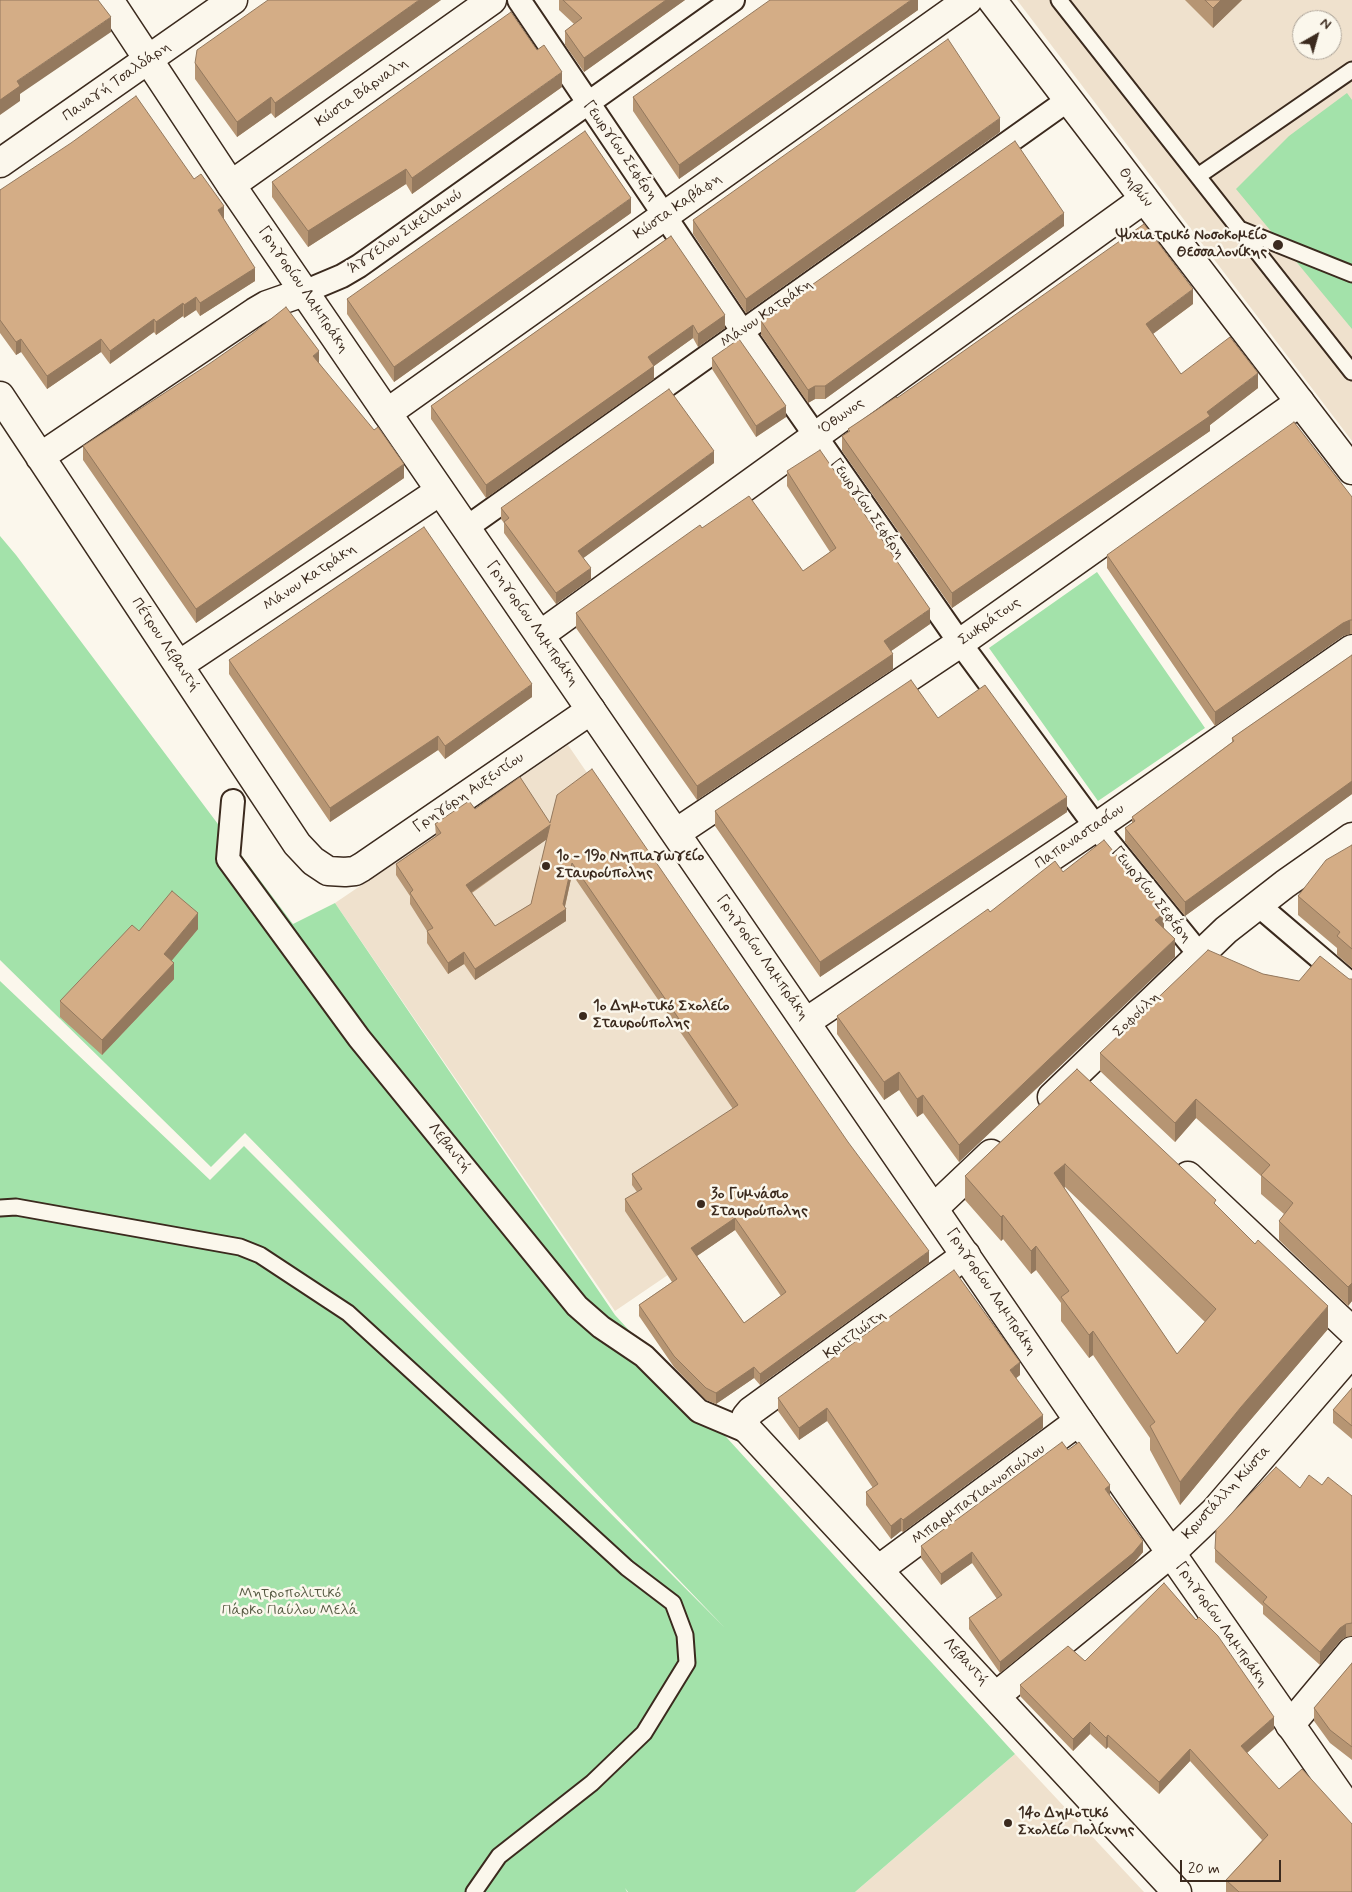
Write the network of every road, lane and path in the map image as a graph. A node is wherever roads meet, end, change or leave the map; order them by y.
1 (109, 0) edge
2 (233, 0) edge
3 (492, 0) edge
4 (518, 0) edge
5 (733, 0) edge
6 (968, 0) edge
7 (992, 0) edge
8 (1059, 0) edge
9 (148, 60) junction
10 (1352, 70) edge
11 (1068, 100) junction
12 (587, 104) junction
13 (0, 163) edge
14 (1198, 176) junction
15 (231, 185) junction
16 (1144, 199) junction
17 (665, 216) junction
18 (1240, 229) junction
19 (1352, 274) edge
20 (304, 292) junction
21 (743, 332) junction
22 (1352, 372) edge
23 (0, 396) edge
24 (1300, 402) junction
25 (387, 413) junction
26 (816, 436) junction
27 (40, 457) junction
28 (1352, 470) edge
29 (440, 491) junction
30 (466, 528) junction
31 (540, 635) junction
32 (960, 643) junction
33 (1352, 649) edge
34 (179, 665) junction
35 (591, 710) junction
36 (233, 801) dead end
37 (1096, 828) junction
38 (676, 833) junction
39 (1352, 836) edge
40 (345, 872) joint
41 (1257, 904) junction
42 (1200, 955) junction
43 (1352, 984) edge
44 (806, 1022) junction
45 (1036, 1112) edge
46 (1007, 1139) edge
47 (1172, 1160) edge
48 (0, 1208) edge
49 (934, 1208) junction
50 (966, 1255) junction
51 (1352, 1331) edge
52 (1352, 1352) edge
53 (1079, 1421) junction
54 (748, 1425) junction
55 (1171, 1553) junction
56 (878, 1570) junction
57 (1352, 1651) edge
58 (996, 1696) junction
59 (1290, 1725) junction
60 (1352, 1814) edge
61 (474, 1892) edge
62 (1177, 1892) edge

1 - 9 street, Γρηγορίου Λαμπράκη
2 - 9 street, Παναγή Τσαλδάρη
3 - 15 street, Κώστα Βάρναλη
4 - 12 street, Γεωργίου Σεφέρη
5 - 12 street, Άγγελου Σικελιανού
6 - 17 street, Κώστα Καβάφη
7 - 11 street, Θηβών
8 - 14 lane
9 - 13 street, Παναγή Τσαλδάρη
9 - 15 street, Γρηγορίου Λαμπράκη
10 - 14 lane
11 - 16 street, Θηβών
11 - 21 street, Μάνου Κατράκη
12 - 17 street, Γεωργίου Σεφέρη
12 - 20 street, Άγγελου Σικελιανού
14 - 18 lane
15 - 20 street, Γρηγορίου Λαμπράκη
16 - 24 street, Θηβών
16 - 26 street, Όθωνος
17 - 21 street, Γεωργίου Σεφέρη
17 - 25 street, Κώστα Καβάφη
18 - 19 lane
18 - 22 lane
20 - 25 street, Γρηγορίου Λαμπράκη
20 - 27 street, Άγγελου Σικελιανού
21 - 26 street, Γεωργίου Σεφέρη
21 - 30 street, Μάνου Κατράκη
23 - 27 street, Πέτρου Λεβαντή
24 - 28 street, Θηβών
24 - 32 street, Σωκράτους
25 - 29 street, Γρηγορίου Λαμπράκη
26 - 31 street, Όθωνος
26 - 32 street, Γεωργίου Σεφέρη
27 - 34 street, Πέτρου Λεβαντή
29 - 30 street, Γρηγορίου Λαμπράκη
29 - 34 street, Μάνου Κατράκη
30 - 31 street, Γρηγορίου Λαμπράκη
31 - 35 street, Γρηγορίου Λαμπράκη
32 - 37 street, Γεωργίου Σεφέρη
32 - 38 street, Σωκράτους
33 - 37 street, Παπαναστασίου
34 - 40 street, Πέτρου Λεβαντή
35 - 38 street, Γρηγορίου Λαμπράκη
35 - 40 street, Γρηγόρη Αυξεντίου
36 - 54 street, Λεβαντή
37 - 42 street, Γεωργίου Σεφέρη
37 - 44 street, Παπαναστασίου
38 - 44 street, Γρηγορίου Λαμπράκη
39 - 41 street, Σοφούλη
41 - 42 street, Σοφούλη
41 - 43 street
42 - 45 street, Σοφούλη
44 - 49 street, Γρηγορίου Λαμπράκη
46 - 49 street
47 - 51 street
48 - 61 lane
49 - 50 street, Γρηγορίου Λαμπράκη
50 - 53 street, Γρηγορίου Λαμπράκη
50 - 54 street, Κριτζιώτη
52 - 55 street, Κρυστάλλη Κώστα
53 - 55 street, Γρηγορίου Λαμπράκη
53 - 56 street, Μπαρμπαγιαννοπούλου
54 - 56 street, Λεβαντή
55 - 58 street, Κρυστάλλη Κώστα
55 - 59 street, Γρηγορίου Λαμπράκη
56 - 58 street, Λεβαντή
57 - 59 street
58 - 62 street, Λεβαντή
59 - 60 street, Γρηγορίου Λαμπράκη

